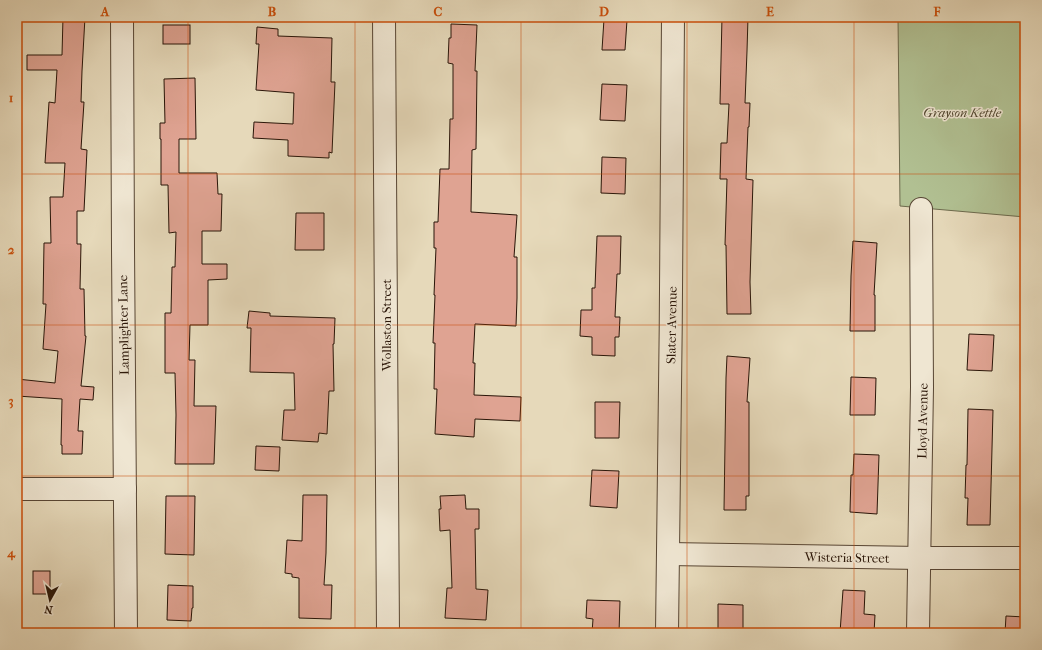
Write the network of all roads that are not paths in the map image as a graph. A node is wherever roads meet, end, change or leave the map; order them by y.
1 (122, 17) edge
2 (384, 17) edge
3 (673, 17) edge
4 (922, 209) dead end
5 (17, 489) edge
6 (125, 489) junction
7 (668, 554) junction
8 (920, 558) junction
9 (1025, 558) edge
10 (126, 633) edge
11 (388, 633) edge
12 (667, 633) edge
13 (918, 633) edge

1 - 6 street, Lamplighter Lane
2 - 11 street, Wollaston Street
3 - 7 street, Slater Avenue
4 - 8 street, Lloyd Avenue
5 - 6 street
6 - 10 street, Lamplighter Lane
7 - 8 street, Wisteria Street
7 - 12 street, Slater Avenue
8 - 9 street, Wisteria Street
8 - 13 street, Lloyd Avenue

